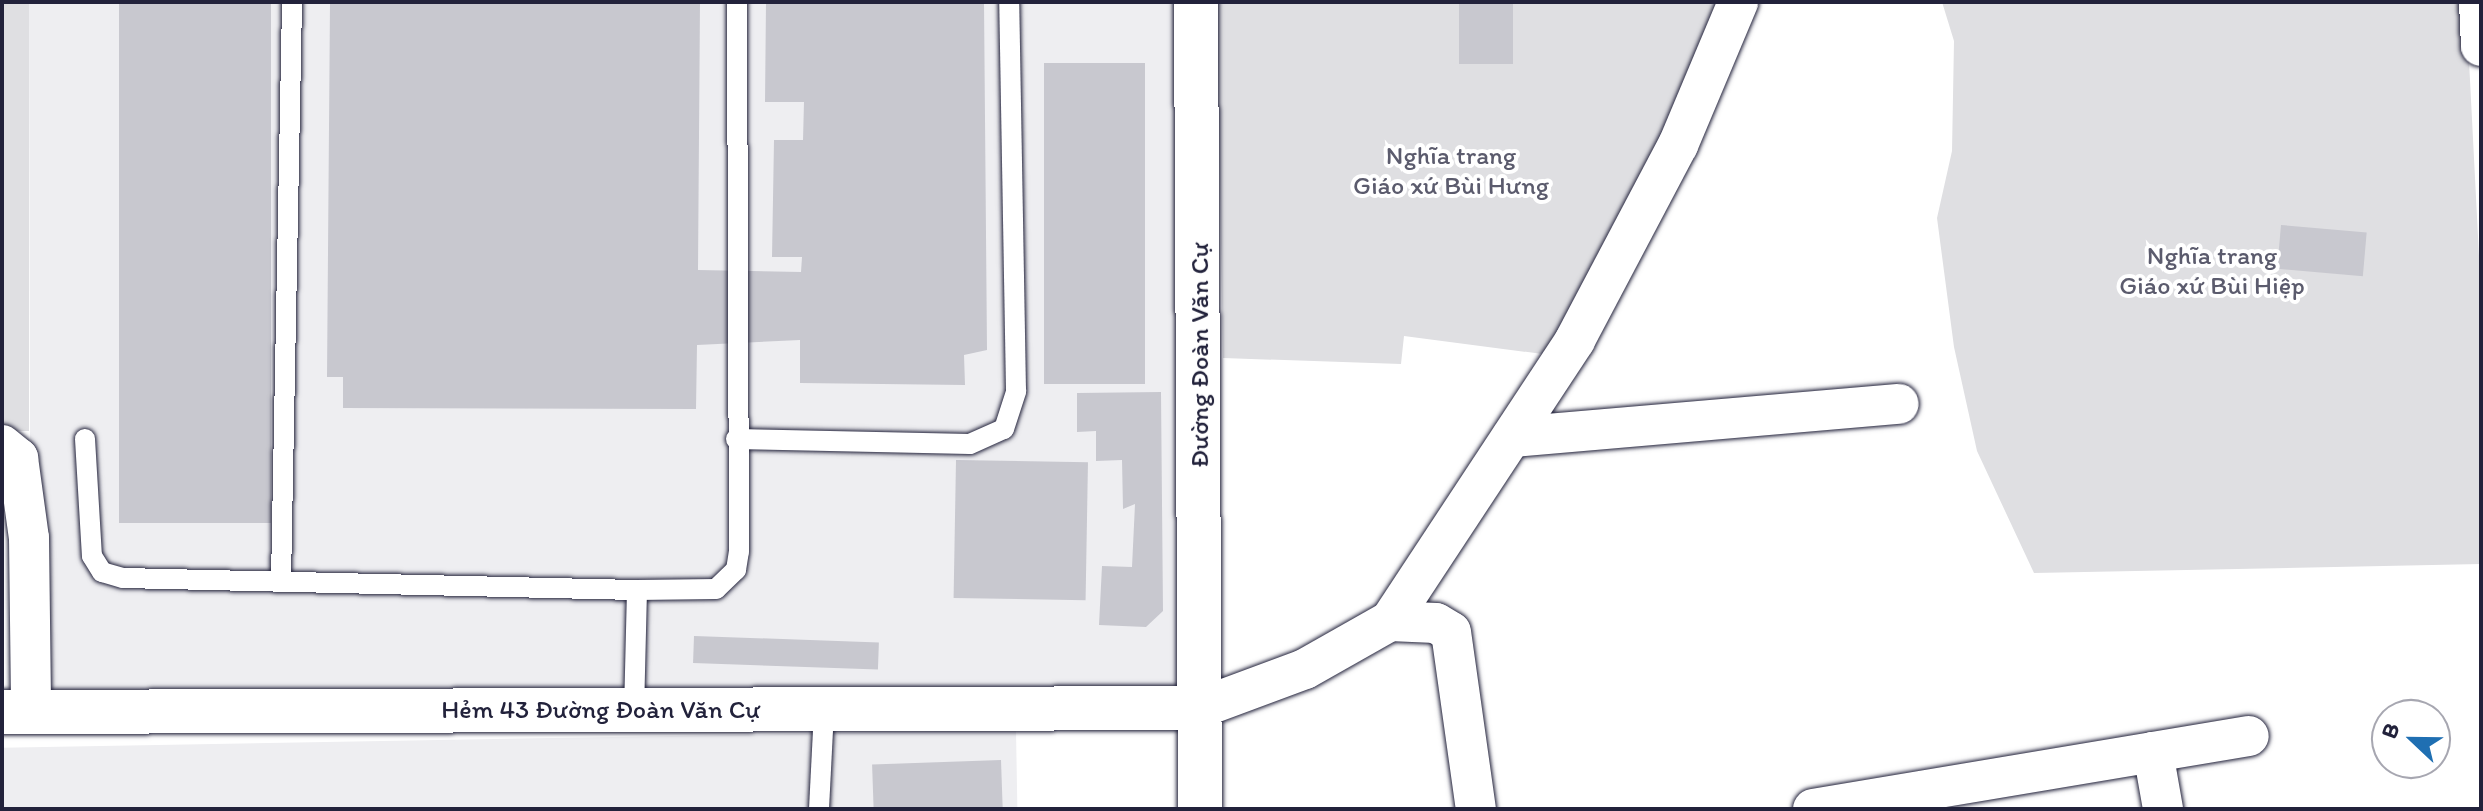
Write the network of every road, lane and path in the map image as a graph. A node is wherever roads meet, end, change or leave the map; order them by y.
1 (292, 2) edge
2 (737, 2) edge
3 (1009, 2) edge
4 (1196, 2) edge
5 (1738, 2) edge
6 (2479, 2) edge
7 (2481, 46) edge
8 (1899, 404) dead end
9 (1512, 437) junction
10 (85, 439) dead end
11 (736, 439) junction
12 (2, 445) edge
13 (281, 581) junction
14 (637, 590) junction
15 (1390, 621) junction
16 (1200, 708) junction
17 (824, 709) junction
18 (634, 710) junction
19 (16, 712) edge
20 (2249, 736) dead end
21 (2153, 752) junction
22 (819, 809) edge
23 (1200, 809) edge
24 (1476, 809) edge
25 (1813, 809) edge
26 (2163, 809) edge

1 - 13 lane
2 - 11 lane
3 - 11 lane
4 - 16 street, Đường Đoàn Văn Cự
5 - 9 street
6 - 7 street
8 - 9 street
9 - 15 street
10 - 13 lane
11 - 14 lane
12 - 19 street
13 - 14 lane
14 - 18 lane
15 - 16 street
15 - 24 street
16 - 17 street, Hẻm 43 Đường Đoàn Văn Cự
16 - 23 street, Đường Đoàn Văn Cự
17 - 18 street, Hẻm 43 Đường Đoàn Văn Cự
17 - 22 lane
18 - 19 street, Hẻm 43 Đường Đoàn Văn Cự
20 - 21 street
21 - 25 street
21 - 26 street

